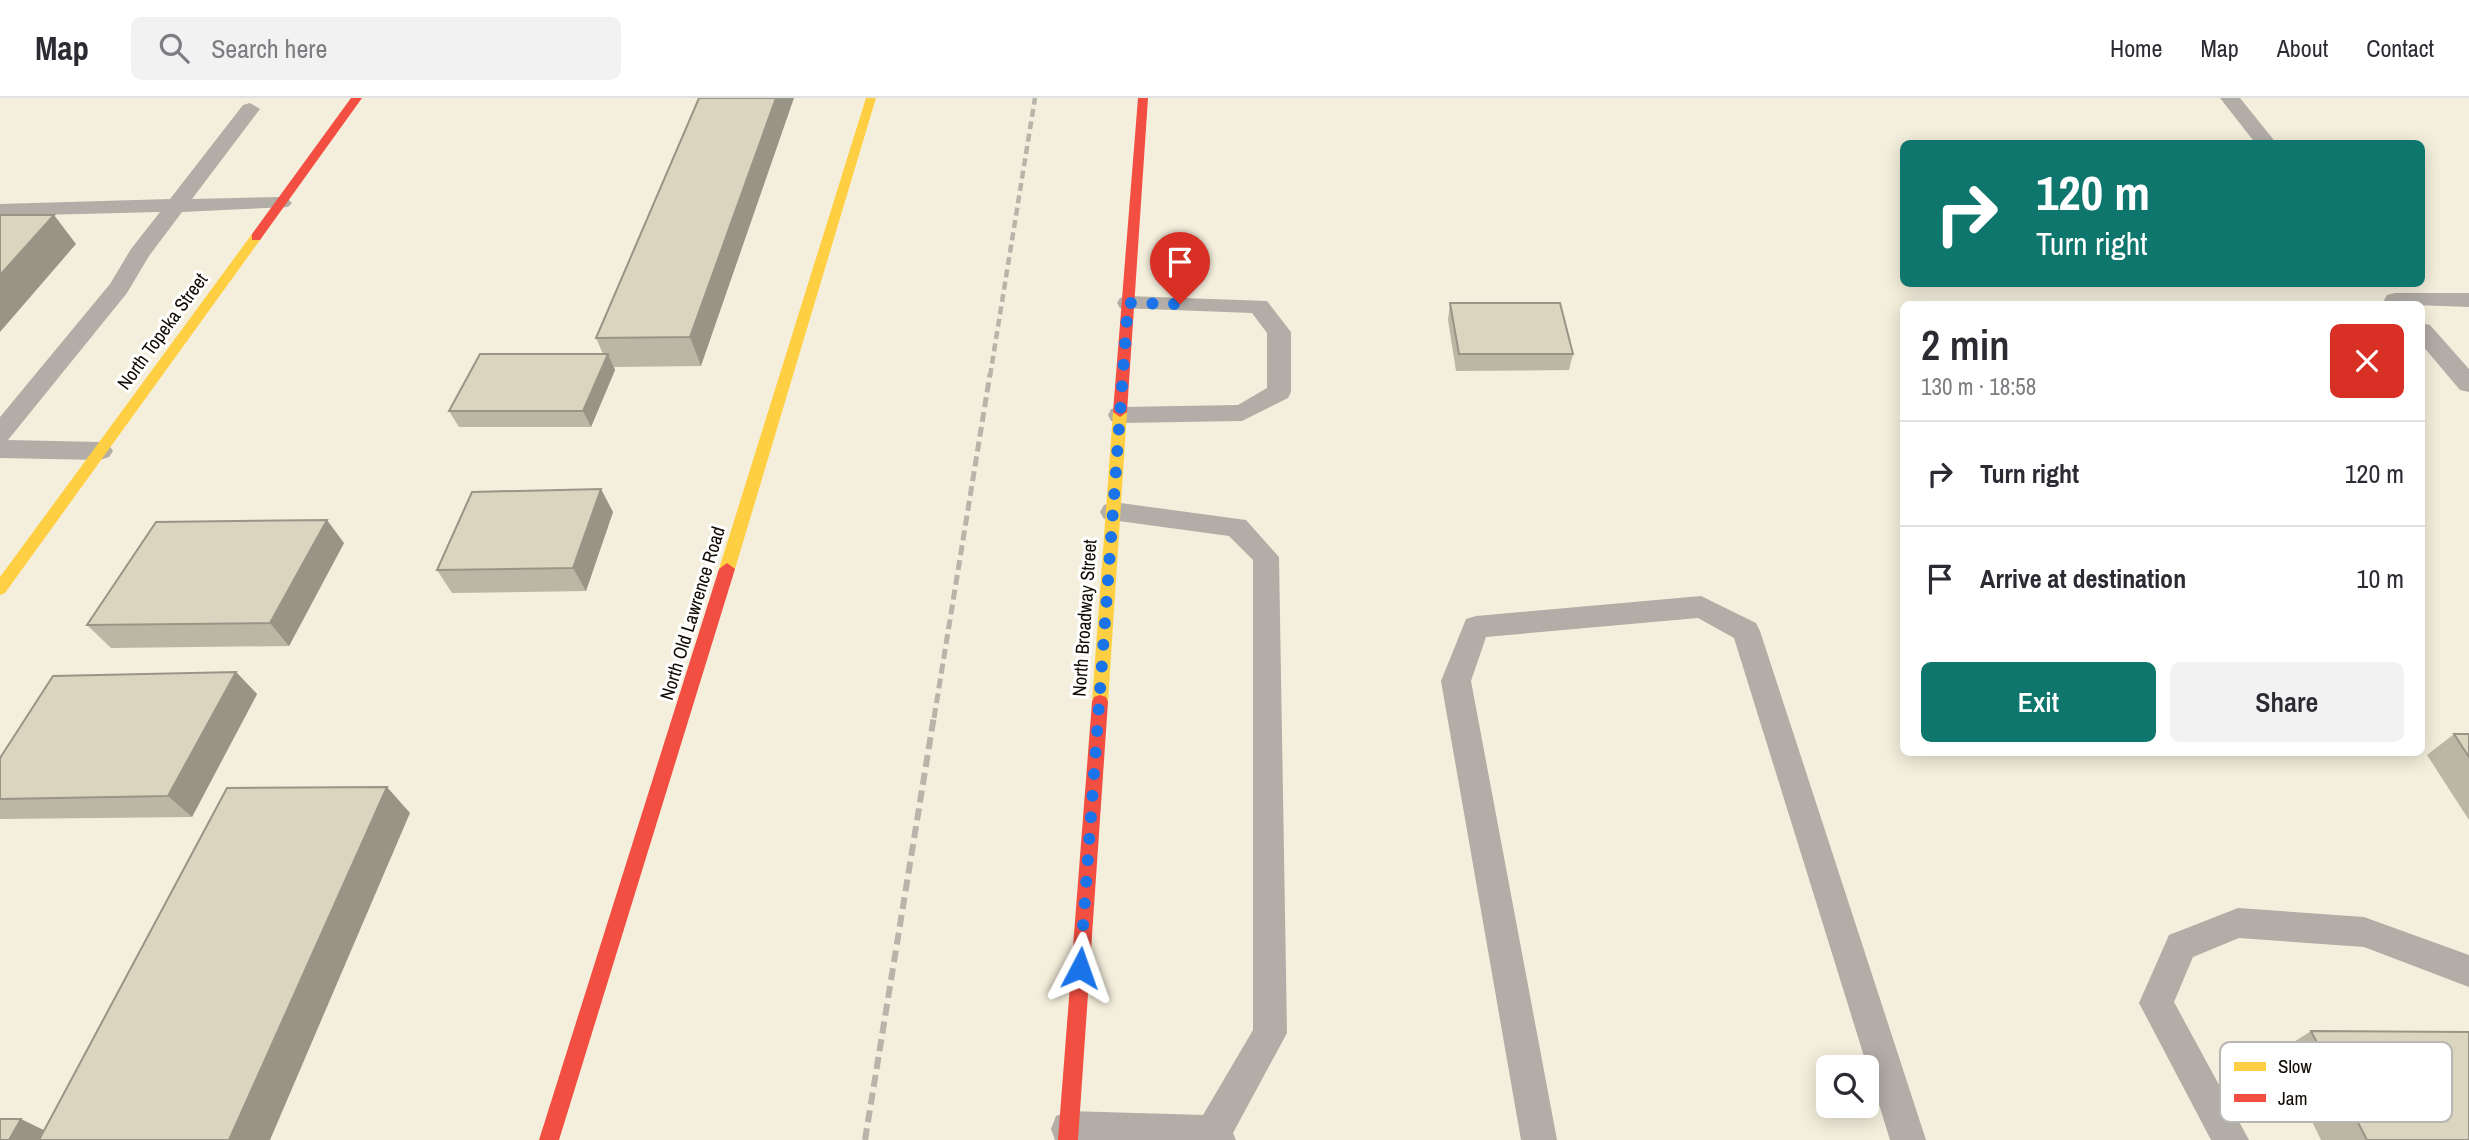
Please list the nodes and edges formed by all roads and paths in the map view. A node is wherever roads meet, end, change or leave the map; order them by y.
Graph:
1 (357, 98) edge
2 (872, 98) edge
3 (1143, 98) edge
4 (2230, 98) edge
5 (250, 108) dead end
6 (2264, 140) edge
7 (281, 203) junction
8 (175, 205) junction
9 (0, 210) edge
10 (2392, 296) edge
11 (2469, 300) edge
12 (1128, 303) junction
13 (2425, 333) edge
14 (2469, 384) edge
15 (1120, 415) junction
16 (0, 434) edge
17 (0, 449) edge
18 (100, 451) junction
19 (1113, 512) junction
20 (0, 589) edge
21 (2469, 971) edge
22 (2220, 1120) edge
23 (2221, 1122) edge
24 (1069, 1135) edge
25 (1215, 1137) edge
26 (549, 1140) edge
27 (1539, 1140) edge
28 (1908, 1140) edge
29 (2231, 1140) edge

1 - 7 street, North Topeka Street
2 - 26 street, North Old Lawrence Road
3 - 12 street, North Broadway Street
4 - 6 lane
5 - 8 lane
7 - 8 lane
7 - 18 street, North Topeka Street
8 - 9 lane
8 - 16 lane
10 - 11 lane
12 - 15 street, North Broadway Street
12 - 15 lane
13 - 14 lane
15 - 19 street, North Broadway Street
17 - 18 lane
18 - 20 street, North Topeka Street
19 - 24 street, North Broadway Street
19 - 25 lane
21 - 22 lane
23 - 29 lane
24 - 25 lane
27 - 28 lane

